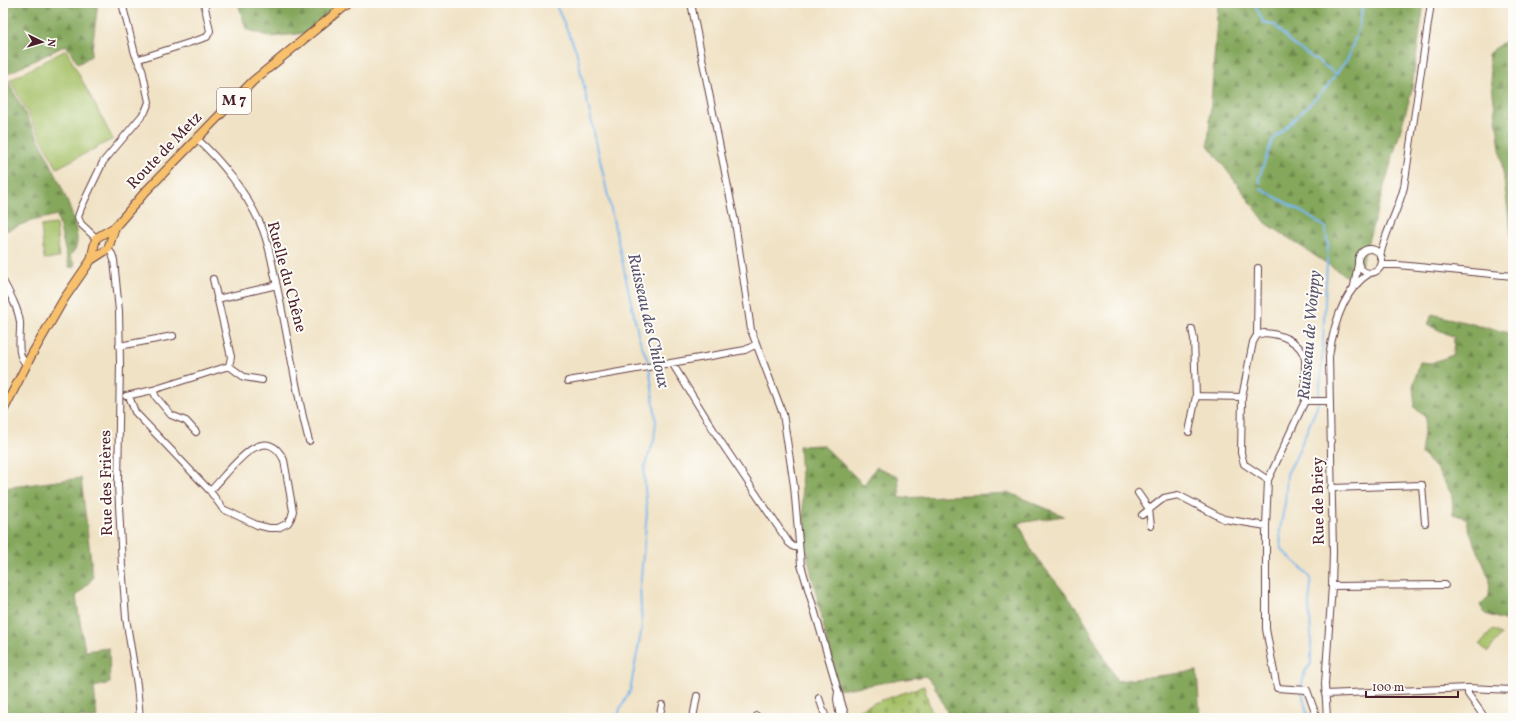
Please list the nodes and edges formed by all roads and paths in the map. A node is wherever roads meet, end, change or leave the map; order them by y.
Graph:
1 (122, 3) edge
2 (204, 3) edge
3 (348, 3) edge
4 (690, 3) edge
5 (1430, 3) edge
6 (139, 59) junction
7 (196, 138) junction
8 (115, 227) junction
9 (1384, 239) junction
10 (98, 240) junction
11 (107, 248) junction
12 (1370, 249) junction
13 (1380, 256) junction
14 (91, 260) junction
15 (1358, 264) junction
16 (1381, 265) junction
17 (1258, 268) dead end
18 (1370, 273) junction
19 (1513, 276) edge
20 (213, 279) dead end
21 (3, 281) edge
22 (273, 286) dead end
23 (1353, 288) junction
24 (217, 299) junction
25 (1192, 329) dead end
26 (1257, 335) junction
27 (173, 336) dead end
28 (755, 345) junction
29 (120, 346) junction
30 (672, 363) junction
31 (27, 364) junction
32 (229, 366) junction
33 (262, 380) dead end
34 (568, 381) dead end
35 (153, 390) junction
36 (129, 396) junction
37 (1196, 396) junction
38 (120, 397) junction
39 (1242, 397) junction
40 (1308, 401) junction
41 (1327, 401) junction
42 (3, 411) edge
43 (196, 432) dead end
44 (1189, 432) dead end
45 (308, 441) dead end
46 (1268, 480) junction
47 (1331, 488) junction
48 (210, 491) junction
49 (1138, 493) dead end
50 (1148, 510) junction
51 (1142, 515) dead end
52 (1425, 523) dead end
53 (1152, 526) dead end
54 (1266, 526) junction
55 (798, 547) junction
56 (1445, 585) dead end
57 (1332, 586) junction
58 (1468, 688) junction
59 (838, 690) junction
60 (1513, 690) edge
61 (1325, 694) junction
62 (697, 696) dead end
63 (819, 698) dead end
64 (662, 705) dead end
65 (140, 718) edge
66 (659, 718) edge
67 (693, 718) edge
68 (826, 718) edge
69 (840, 718) edge
70 (846, 718) edge
71 (1317, 718) edge
72 (1327, 718) edge
73 (1485, 718) edge

1 - 6 street
2 - 6 street
3 - 7 main road, Route de Metz / M 7
4 - 28 street
5 - 9 street
6 - 10 street
7 - 8 main road, Route de Metz / M 7
7 - 45 street, Ruelle du Chêne
8 - 10 main road, Route de Metz / M 7
8 - 11 main road, Route de Metz / M 7
9 - 12 street
9 - 13 street
10 - 11 main road
10 - 11 main road
10 - 14 main road
11 - 14 main road
11 - 29 street, Rue des Frières
12 - 13 street
12 - 15 street
13 - 16 street
14 - 31 main road
15 - 18 street
15 - 23 street, Rue de Briey
16 - 18 street
16 - 19 street
17 - 26 street
18 - 23 street, Rue de Briey
20 - 24 street
21 - 31 street
22 - 24 street
23 - 41 street, Rue de Briey
24 - 32 street
25 - 37 street
26 - 39 street
26 - 40 street
27 - 29 street
28 - 30 street
28 - 55 street
29 - 38 street, Rue des Frières
30 - 34 street
30 - 55 street
31 - 42 main road
32 - 33 street
32 - 35 street
35 - 36 street
35 - 43 street
36 - 38 street
36 - 48 street
37 - 39 street
37 - 44 street
38 - 65 street, Rue des Frières
39 - 46 street
40 - 41 street
40 - 46 street
41 - 47 street, Rue de Briey
46 - 54 street
47 - 52 street
47 - 57 street, Rue de Briey
48 - 48 street
49 - 50 street
50 - 51 street
50 - 53 street
50 - 54 street
54 - 71 street
55 - 59 street
56 - 57 street
57 - 61 street, Rue de Briey
58 - 60 street
58 - 61 street
58 - 73 street
59 - 69 street
59 - 70 street
61 - 72 street, Rue de Briey
62 - 67 street
63 - 68 street
64 - 66 street

